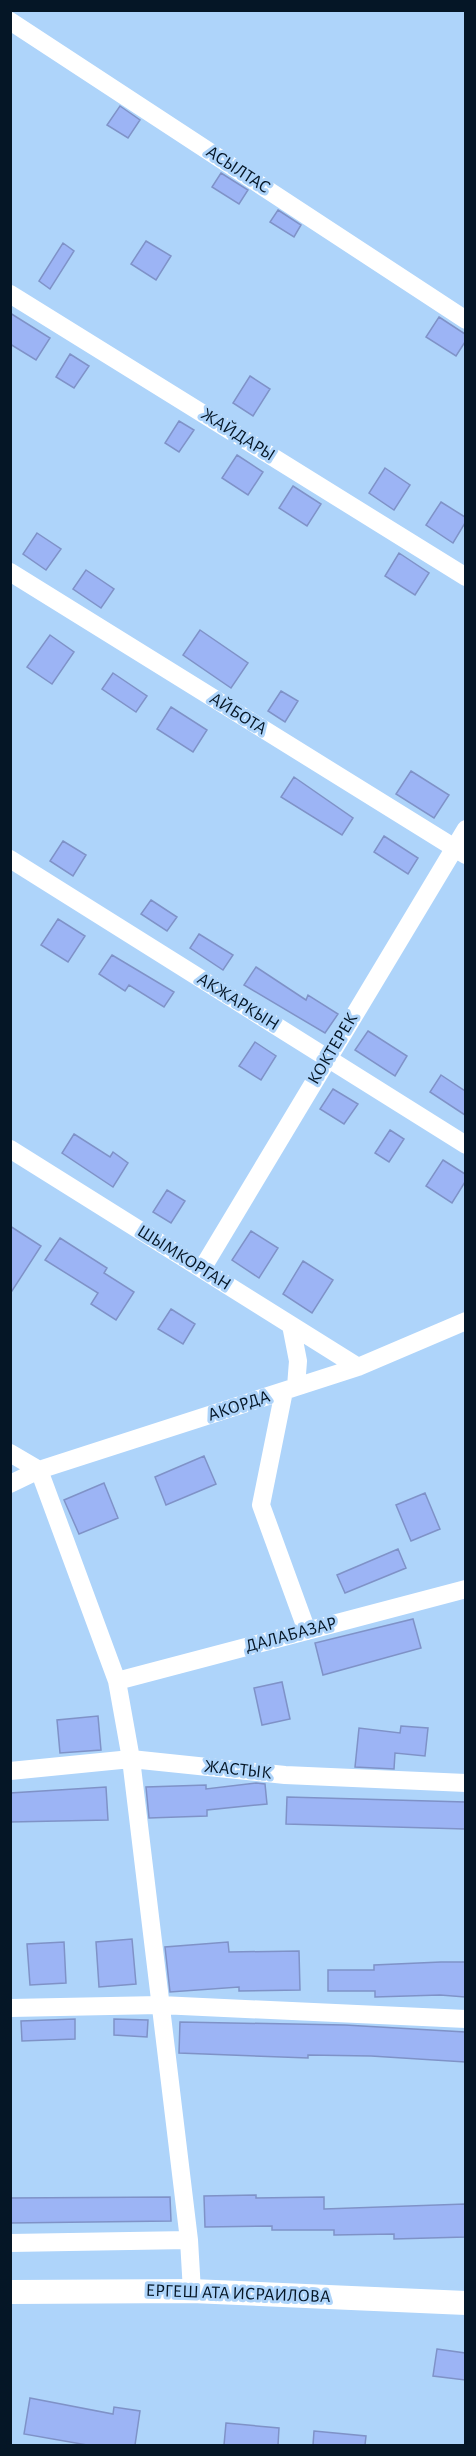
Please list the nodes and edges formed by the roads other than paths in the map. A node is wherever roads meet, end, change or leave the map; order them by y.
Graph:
1 (10, 21) edge
2 (10, 294) edge
3 (465, 320) edge
4 (10, 572) edge
5 (465, 577) edge
6 (465, 829) edge
7 (459, 851) edge
8 (10, 860) edge
9 (327, 1058) junction
10 (465, 1145) edge
11 (10, 1149) edge
12 (202, 1269) junction
13 (465, 1321) edge
14 (291, 1325) junction
15 (358, 1367) junction
16 (290, 1389) junction
17 (10, 1453) edge
18 (39, 1470) junction
19 (10, 1484) edge
20 (465, 1589) edge
21 (307, 1631) junction
22 (117, 1681) junction
23 (130, 1759) junction
24 (10, 1771) edge
25 (465, 1783) edge
26 (160, 2005) junction
27 (10, 2008) edge
28 (465, 2019) edge
29 (189, 2240) junction
30 (10, 2243) edge
31 (192, 2291) junction
32 (10, 2292) edge
33 (465, 2303) edge

1 - 3 street, АСЫЛТАС
2 - 5 street, ЖАЙДАРЫ
4 - 7 street, АЙБОТА
6 - 7 street, КОКТЕРЕК
7 - 9 street, КОКТЕРЕК
8 - 9 street, АКЖАРКЫН
9 - 10 street, АКЖАРКЫН
9 - 12 street, КОКТЕРЕК
11 - 12 street, ШЫМКОРГАН
12 - 14 street, ШЫМКОРГАН
13 - 15 street, АКОРДА
14 - 15 street, ШЫМКОРГАН
14 - 16 street
15 - 16 street, АКОРДА
16 - 18 street, АКОРДА
16 - 21 street
17 - 18 street
18 - 19 street, АКОРДА
18 - 22 street
20 - 21 street, ДАЛАБАЗАР
21 - 22 street, ДАЛАБАЗАР
22 - 23 street
23 - 24 street, ЖАСТЫК
23 - 25 street, ЖАСТЫК
23 - 26 street
26 - 27 street
26 - 28 street
26 - 29 street
29 - 30 street
29 - 31 street
31 - 32 main road, ЕРГЕШ АТА ИСРАИЛОВА
31 - 33 main road, ЕРГЕШ АТА ИСРАИЛОВА

